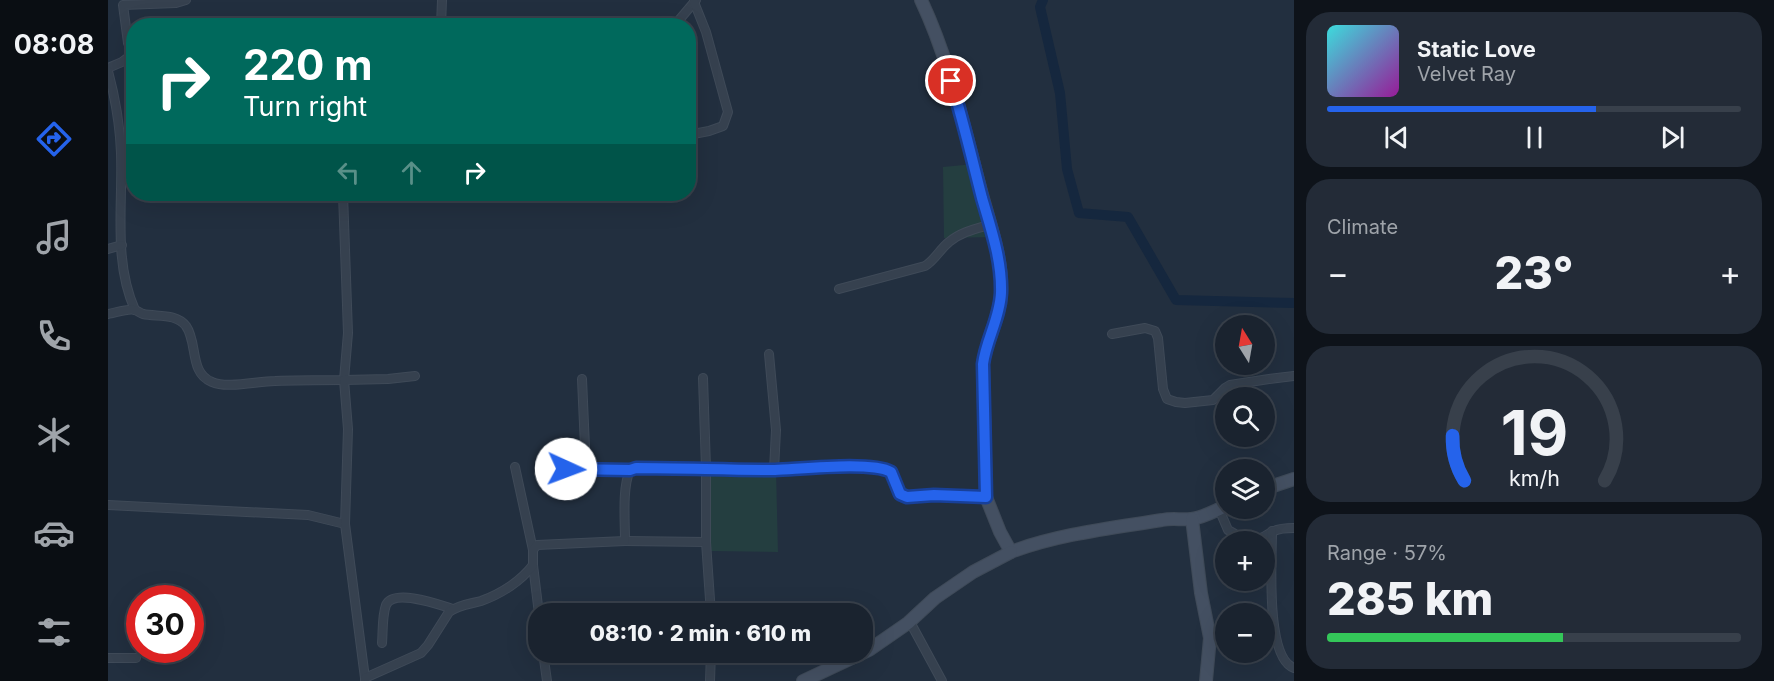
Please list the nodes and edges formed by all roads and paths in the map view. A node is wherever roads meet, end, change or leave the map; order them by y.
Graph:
1 (186, 0) edge
2 (442, 0) edge
3 (921, 0) edge
4 (695, 1) edge
5 (123, 2) edge
6 (441, 18) edge
7 (681, 18) edge
8 (126, 27) edge
9 (126, 59) edge
10 (108, 69) edge
11 (696, 133) edge
12 (343, 201) edge
13 (990, 225) junction
14 (122, 245) junction
15 (108, 249) edge
16 (839, 289) dead end
17 (135, 310) junction
18 (108, 314) edge
19 (1112, 334) dead end
20 (769, 354) dead end
21 (415, 376) dead end
22 (1294, 376) edge
23 (703, 378) dead end
24 (582, 379) dead end
25 (349, 380) junction
26 (515, 467) dead end
27 (706, 468) junction
28 (566, 469) dead end
29 (586, 470) junction
30 (630, 470) junction
31 (774, 470) junction
32 (1294, 479) edge
33 (1275, 485) edge
34 (986, 497) junction
35 (108, 505) edge
36 (1215, 510) edge
37 (1192, 519) junction
38 (345, 524) junction
39 (1294, 528) edge
40 (1272, 531) edge
41 (625, 541) junction
42 (706, 542) junction
43 (533, 550) junction
44 (1011, 552) junction
45 (533, 564) junction
46 (1273, 591) edge
47 (538, 603) edge
48 (710, 603) edge
49 (453, 609) junction
50 (910, 622) junction
51 (382, 643) dead end
52 (108, 658) edge
53 (126, 658) edge
54 (545, 663) edge
55 (711, 663) edge
56 (1294, 668) edge
57 (365, 679) edge
58 (547, 681) edge
59 (710, 681) edge
60 (803, 681) edge
61 (942, 681) edge
62 (1206, 681) edge

1 - 5 street
2 - 6 street
3 - 13 street
4 - 7 street
4 - 11 street
5 - 8 street
9 - 10 street
10 - 14 street
12 - 25 street
13 - 16 street
13 - 34 street
14 - 15 street
14 - 17 street
17 - 18 street
17 - 25 street
19 - 22 street
20 - 31 street
21 - 25 street
23 - 27 street
24 - 29 street
25 - 38 street
26 - 43 street
27 - 30 street
27 - 31 street
27 - 42 street
28 - 29 street
29 - 30 street
30 - 41 street
31 - 34 street
32 - 33 street
34 - 44 street
35 - 38 street
36 - 37 street
37 - 44 street
37 - 62 street
38 - 57 street
39 - 40 street
41 - 42 street
41 - 43 street
42 - 48 street
43 - 45 street
44 - 50 street
45 - 47 street
45 - 49 street
46 - 56 street
49 - 51 street
49 - 57 street
50 - 60 street
50 - 61 street
52 - 53 street
54 - 58 street
55 - 59 street

